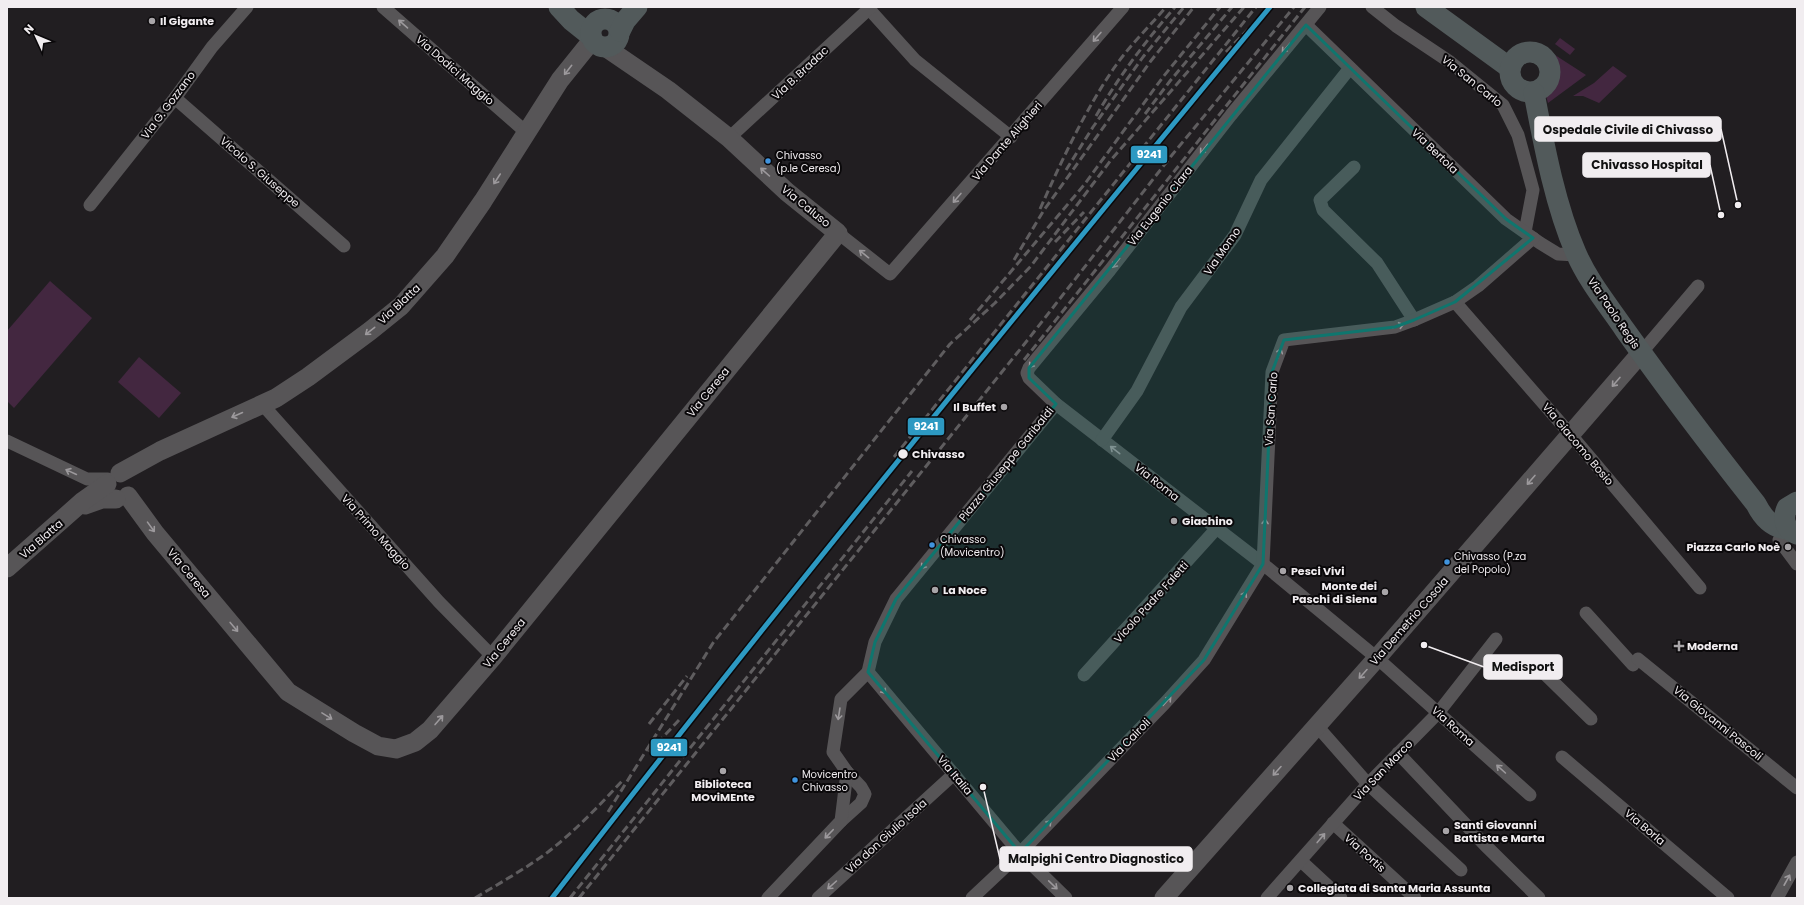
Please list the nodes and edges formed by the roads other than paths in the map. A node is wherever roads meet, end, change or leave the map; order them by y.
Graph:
1 (247, 7) edge
2 (383, 7) edge
3 (637, 7) edge
4 (1123, 7) edge
5 (1320, 7) edge
6 (1372, 7) edge
7 (1426, 7) edge
8 (561, 8) edge
9 (870, 8) edge
10 (1306, 25) junction
11 (607, 29) edge
12 (1350, 68) junction
13 (1510, 68) junction
14 (1534, 93) junction
15 (175, 98) junction
16 (527, 133) junction
17 (1010, 137) junction
18 (729, 138) junction
19 (1354, 167) dead end
20 (90, 205) dead end
21 (838, 233) junction
22 (1529, 235) junction
23 (344, 246) dead end
24 (1576, 255) junction
25 (890, 274) joint
26 (1698, 286) dead end
27 (1455, 302) junction
28 (1414, 320) junction
29 (1642, 353) junction
30 (262, 404) junction
31 (1056, 404) junction
32 (1571, 434) junction
33 (1102, 440) junction
34 (7, 441) edge
35 (116, 486) junction
36 (1794, 503) edge
37 (1756, 504) junction
38 (1217, 528) junction
39 (1788, 534) edge
40 (1263, 564) junction
41 (1797, 564) edge
42 (7, 568) edge
43 (1700, 588) dead end
44 (1586, 613) dead end
45 (1496, 639) dead end
46 (493, 657) junction
47 (1377, 658) junction
48 (868, 672) junction
49 (1545, 674) dead end
50 (1084, 675) dead end
51 (1438, 713) junction
52 (1591, 719) dead end
53 (1316, 726) junction
54 (1398, 753) junction
55 (1562, 757) dead end
56 (847, 772) junction
57 (954, 774) junction
58 (1368, 784) junction
59 (1797, 788) edge
60 (1530, 794) dead end
61 (842, 821) junction
62 (1333, 823) junction
63 (1020, 853) junction
64 (1301, 861) junction
65 (1797, 862) edge
66 (1461, 870) dead end
67 (768, 898) edge
68 (818, 898) edge
69 (972, 898) edge
70 (1066, 898) edge
71 (1164, 898) edge
72 (1266, 898) edge
73 (1341, 898) edge
74 (1415, 898) edge
75 (1539, 898) edge
76 (1728, 898) edge
77 (1777, 898) edge

1 - 15 street, Via G. Gozzano
16 -> 2 street, Via Dodici Maggio
3 - 11 main road
4 -> 17 street, Via Dante Alighieri
5 - 10 street, Via Eugenio Clara
6 - 22 street, Via San Carlo
7 - 13 main road
8 - 11 main road, Via Caluso
9 - 17 street
9 - 18 street, Via B. Bradac
10 - 12 street, Via Bertola
10 -> 31 street, Via Eugenio Clara
11 -> 16 street, Via Blatta
11 - 18 street, Via Caluso
12 - 22 street, Via Bertola
12 - 33 street, Via Momo
13 - 14 main road
13 - 14 main road
14 - 24 main road, Via Paolo Regis
15 - 20 street, Via G. Gozzano
15 - 23 street, Vicolo S. Giuseppe
16 -> 30 street, Via Blatta
17 -> 25 street, Via Dante Alighieri
21 -> 18 street, Via Caluso
19 - 28 street
25 -> 21 street, Via Caluso
21 - 46 street, Via Ceresa
22 - 24 street, Via Bertola
22 - 27 street, Via San Carlo
24 - 29 main road, Via Paolo Regis
26 - 29 street, Via Demetrio Cosola
27 - 28 street, Via San Carlo
27 - 32 street, Via Giacomo Bosio
40 -> 28 street, Via San Carlo
29 -> 32 street, Via Demetrio Cosola
29 - 37 main road, Via Paolo Regis
30 -> 35 street, Via Blatta
30 - 46 street, Via Primo Maggio
31 - 33 street, Via Roma
31 -> 48 street, Piazza Giuseppe Garibaldi
32 - 43 street, Via Giacomo Bosio
32 -> 47 street, Via Demetrio Cosola
38 -> 33 street, Via Roma
35 -> 34 street
35 - 42 street, Via Blatta
35 -> 46 street, Via Ceresa
36 - 37 main road
36 - 39 main road
37 - 39 main road, Via Paolo Regis
38 - 40 street, Via Roma
38 - 50 street, Vicolo Padre Faletti
39 - 41 street
40 - 47 street, Via Roma
63 -> 40 street, Via Cairoli
44 - 59 street, Via Giovanni Pascoli
45 - 51 street, Via San Marco
47 - 51 street, Via Roma
47 -> 53 street, Via Demetrio Cosola
48 -> 56 street
48 -> 57 street, Via Italia
49 - 52 street
51 - 54 street, Via San Marco
60 -> 51 street, Via Roma
53 - 58 street
53 -> 71 street, Via Demetrio Cosola
54 - 58 street, Via San Marco
54 - 75 street
55 - 76 street, Via Borla
56 - 61 street
56 - 61 street
57 - 63 street, Via Italia
57 -> 68 street, Via don Giulio Isola
58 - 62 street, Via San Marco
58 - 66 street
61 -> 67 street
64 -> 62 street, Via San Marco
62 - 74 street, Via Portis
63 - 69 street, Via Cairoli
63 -> 70 street, Via Italia
64 - 72 street, Via San Marco
64 - 73 street
77 -> 65 street

